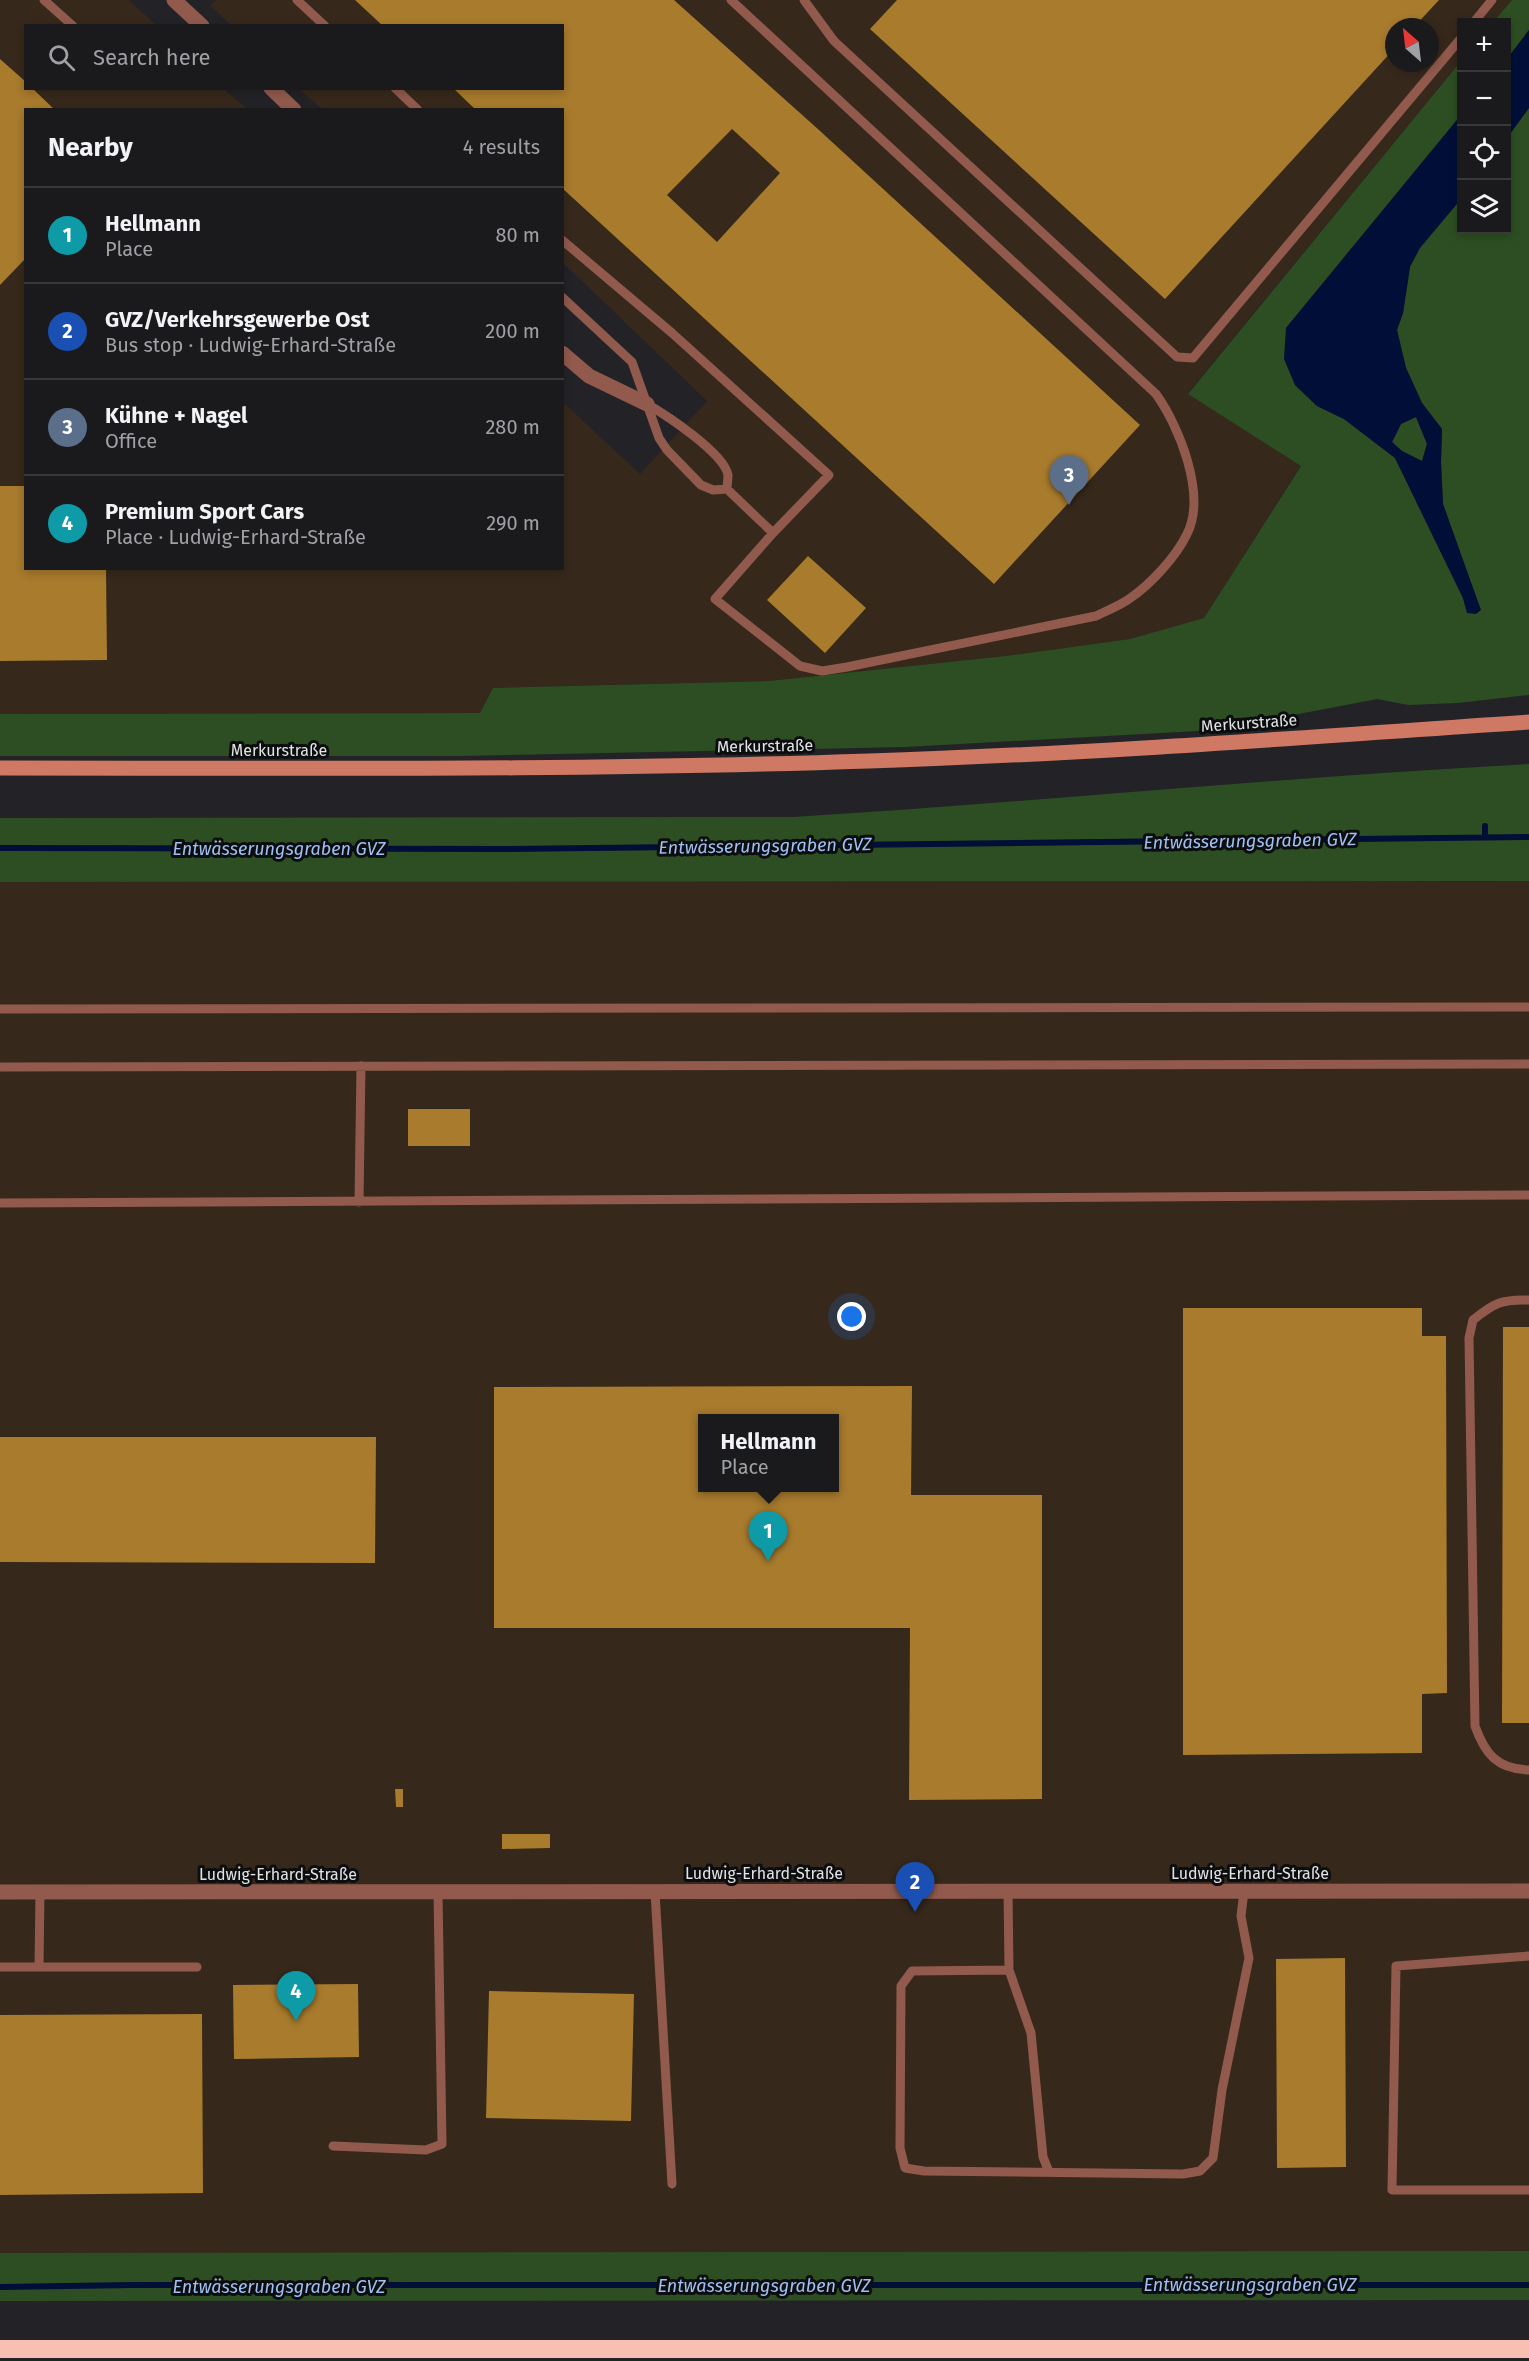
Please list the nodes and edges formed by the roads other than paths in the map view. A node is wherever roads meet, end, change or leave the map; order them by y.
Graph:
1 (44, 0) edge
2 (297, 0) edge
3 (731, 0) edge
4 (804, 0) edge
5 (1492, 0) edge
6 (178, 1) edge
7 (1477, 18) edge
8 (70, 24) edge
9 (200, 24) edge
10 (323, 24) edge
11 (1457, 42) edge
12 (273, 90) edge
13 (397, 90) edge
14 (292, 108) edge
15 (416, 108) edge
16 (564, 242) edge
17 (564, 299) edge
18 (564, 355) edge
19 (647, 404) junction
20 (727, 489) junction
21 (773, 533) junction
22 (1529, 722) edge
23 (0, 768) edge
24 (1529, 1007) edge
25 (0, 1009) edge
26 (1529, 1064) edge
27 (361, 1066) junction
28 (0, 1067) edge
29 (1529, 1195) edge
30 (359, 1202) junction
31 (0, 1203) edge
32 (1529, 1300) edge
33 (1529, 1770) edge
34 (1008, 1891) junction
35 (1244, 1891) junction
36 (1529, 1891) edge
37 (39, 1892) junction
38 (438, 1892) junction
39 (655, 1892) junction
40 (0, 1893) edge
41 (1529, 1956) edge
42 (197, 1966) dead end
43 (0, 1967) edge
44 (39, 1967) junction
45 (1010, 1970) junction
46 (333, 2146) dead end
47 (1049, 2172) junction
48 (672, 2184) dead end
49 (1529, 2190) edge
50 (0, 2349) edge
51 (1529, 2349) edge

1 - 8 lane
2 - 10 lane
3 - 21 lane
4 - 11 lane
5 - 7 lane
6 - 9 street
12 - 14 street
13 - 15 lane
16 - 21 lane
17 - 19 lane
18 - 19 street
19 - 20 lane
19 - 20 lane
20 - 21 lane
22 - 23 street, Merkurstraße
24 - 25 lane
26 - 27 lane
27 - 28 lane
27 - 30 lane
29 - 30 lane
30 - 31 lane
32 - 33 lane
34 - 35 street, Ludwig-Erhard-Straße
34 - 39 street, Ludwig-Erhard-Straße
34 - 45 lane
35 - 36 street, Ludwig-Erhard-Straße
35 - 47 lane
37 - 38 street, Ludwig-Erhard-Straße
37 - 40 street, Ludwig-Erhard-Straße
37 - 44 lane
38 - 39 street, Ludwig-Erhard-Straße
38 - 46 lane
39 - 48 lane
41 - 49 lane
42 - 44 lane
43 - 44 lane
45 - 47 lane
45 - 47 lane
50 - 51 highway

